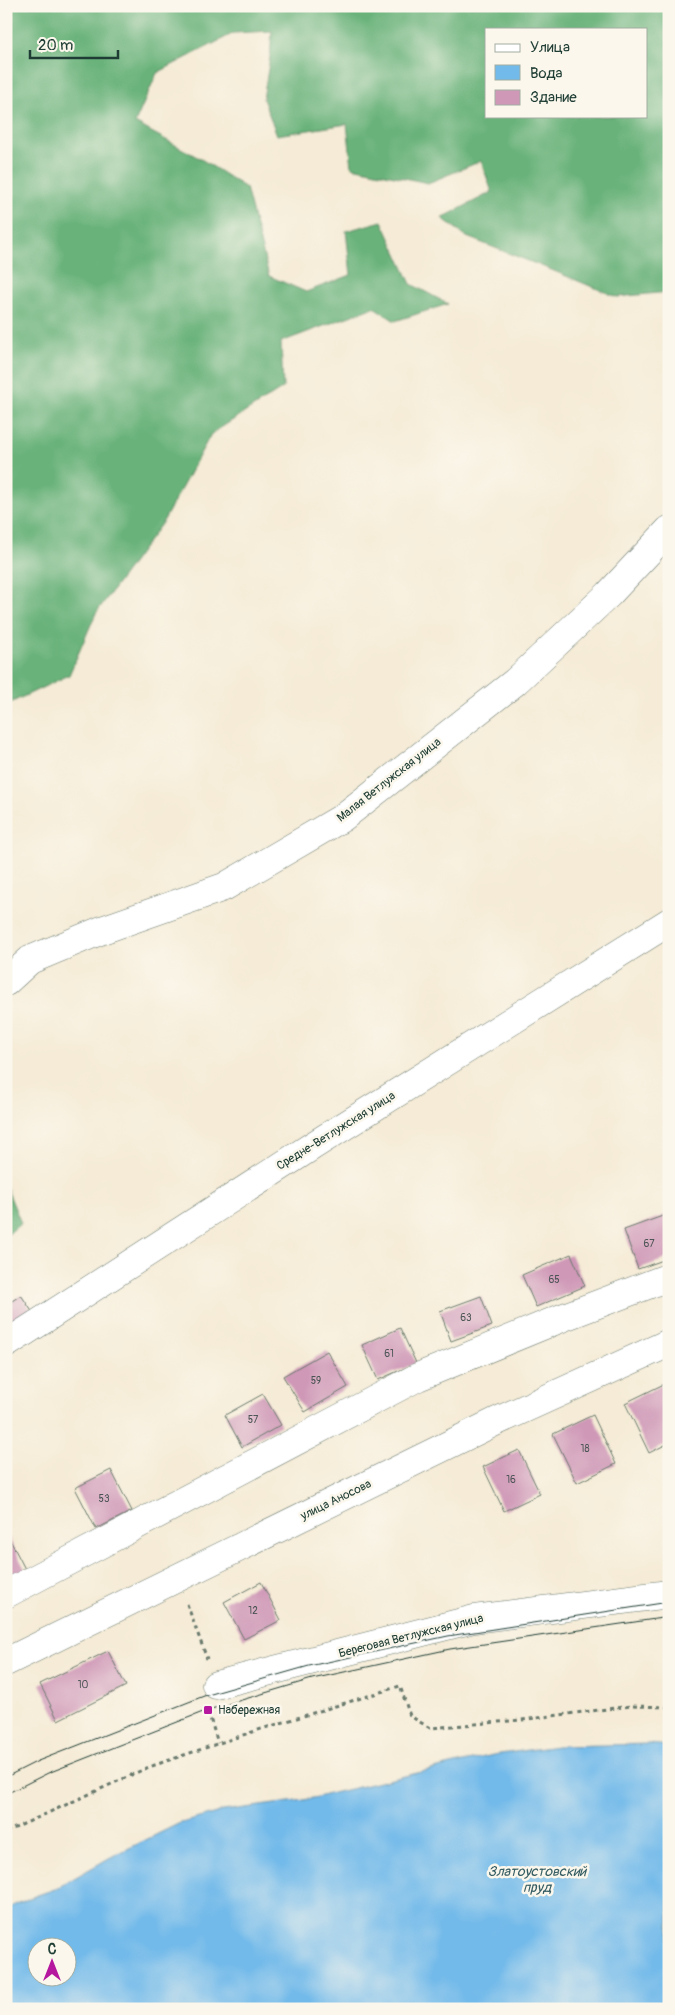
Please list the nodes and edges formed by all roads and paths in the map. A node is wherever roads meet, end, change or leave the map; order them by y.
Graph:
1 (669, 530) edge
2 (669, 922) edge
3 (6, 982) edge
4 (669, 1277) edge
5 (669, 1343) edge
6 (6, 1344) edge
7 (6, 1594) edge
8 (669, 1594) edge
9 (6, 1662) edge
10 (216, 1685) dead end
11 (669, 1707) edge
12 (6, 1832) edge

1 - 3 street, Малая Ветлужская улица
2 - 6 street, Средне-Ветлужская улица
4 - 7 street
5 - 9 street, улица Аносова
8 - 10 street, Береговая Ветлужская улица
11 - 12 path

